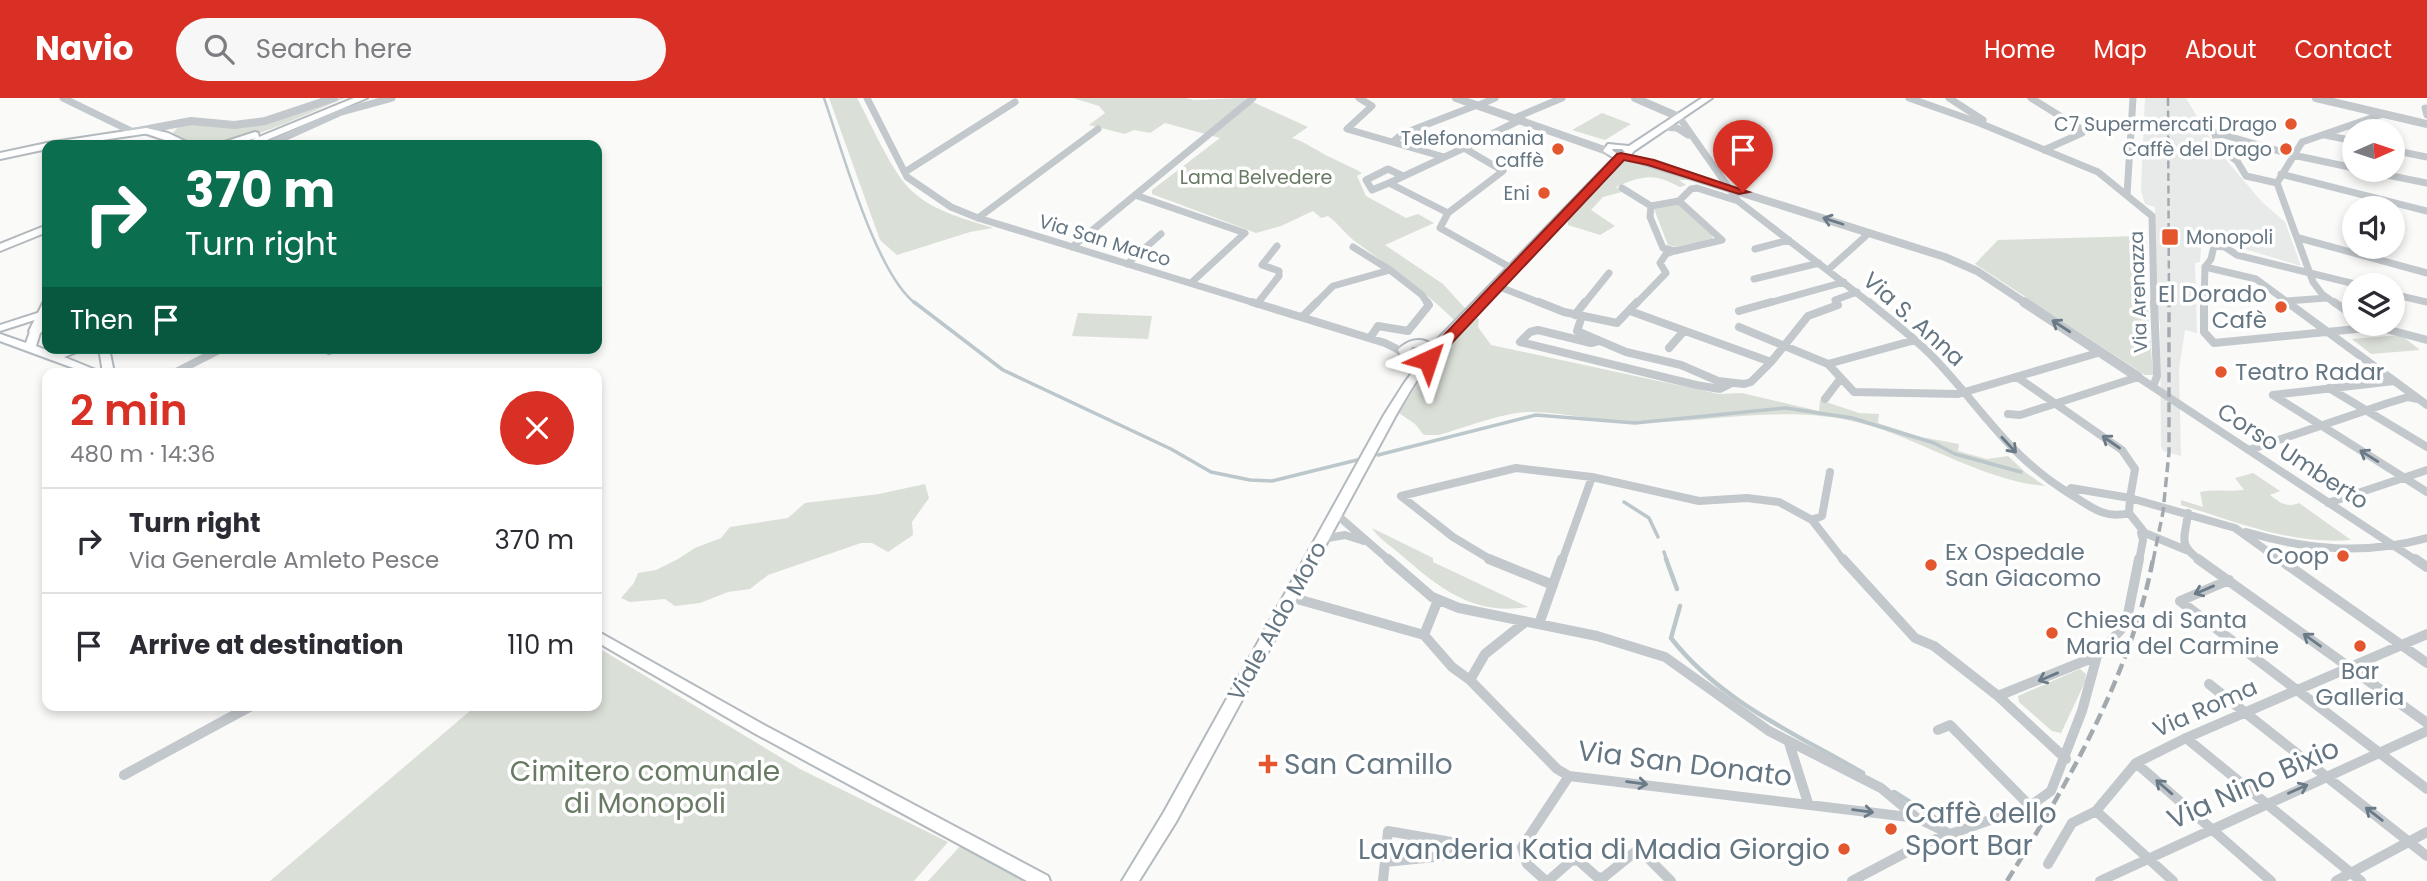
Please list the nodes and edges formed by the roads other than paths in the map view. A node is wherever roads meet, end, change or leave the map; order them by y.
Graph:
1 (63, 98) edge
2 (334, 98) edge
3 (349, 98) edge
4 (362, 98) edge
5 (392, 98) edge
6 (867, 98) edge
7 (1253, 98) edge
8 (1359, 98) edge
9 (1456, 98) edge
10 (1495, 98) edge
11 (1560, 98) edge
12 (1635, 98) edge
13 (1909, 98) edge
14 (1949, 98) edge
15 (2031, 98) edge
16 (2133, 98) edge
17 (2316, 98) edge
18 (1704, 99) edge
19 (1015, 102) dead end
20 (1478, 105) junction
21 (2381, 115) junction
22 (1679, 117) junction
23 (1519, 118) junction
24 (2371, 119) edge
25 (191, 121) junction
26 (118, 123) junction
27 (2427, 124) edge
28 (178, 125) junction
29 (1663, 127) junction
30 (276, 128) junction
31 (1098, 129) dead end
32 (2342, 129) edge
33 (146, 131) junction
34 (133, 132) junction
35 (111, 135) junction
36 (164, 135) junction
37 (2008, 135) junction
38 (2325, 135) junction
39 (2342, 139) edge
40 (82, 140) edge
41 (174, 140) edge
42 (236, 140) edge
43 (247, 140) edge
44 (259, 140) edge
45 (279, 140) edge
46 (1394, 141) junction
47 (1694, 141) junction
48 (1639, 142) junction
49 (42, 147) edge
50 (1464, 148) junction
51 (1612, 149) junction
52 (2044, 150) junction
53 (2405, 153) edge
54 (1626, 154) junction
55 (2293, 155) junction
56 (0, 156) edge
57 (1444, 157) junction
58 (2427, 157) edge
59 (1610, 165) junction
60 (2342, 165) edge
61 (905, 172) junction
62 (2281, 174) junction
63 (1403, 176) junction
64 (1701, 178) junction
65 (2405, 178) edge
66 (1389, 183) junction
67 (2277, 183) junction
68 (2427, 183) edge
69 (1726, 186) junction
70 (1622, 188) dead end
71 (1697, 188) junction
72 (1135, 195) junction
73 (2127, 195) junction
74 (1761, 197) junction
75 (1679, 201) junction
76 (1741, 203) junction
77 (1651, 206) junction
78 (2427, 211) edge
79 (1448, 213) junction
80 (978, 218) junction
81 (42, 228) edge
82 (1869, 233) junction
83 (1161, 234) dead end
84 (42, 235) edge
85 (2299, 238) junction
86 (1789, 240) junction
87 (1, 246) edge
88 (1277, 246) dead end
89 (1072, 247) junction
90 (1353, 247) dead end
91 (1755, 250) dead end
92 (1675, 251) junction
93 (1819, 263) junction
94 (1127, 264) junction
95 (2205, 267) junction
96 (1513, 269) junction
97 (1390, 270) junction
98 (1828, 270) junction
99 (1608, 273) dead end
100 (2311, 273) junction
101 (2427, 273) edge
102 (1754, 279) dead end
103 (2342, 281) edge
104 (1844, 282) junction
105 (1191, 283) junction
106 (1497, 286) junction
107 (1857, 292) junction
108 (2405, 297) edge
109 (2327, 298) junction
110 (2286, 302) junction
111 (2427, 302) edge
112 (1257, 304) junction
113 (2342, 308) edge
114 (1630, 311) junction
115 (1740, 311) dead end
116 (42, 315) edge
117 (1578, 315) junction
118 (1302, 317) junction
119 (42, 320) edge
120 (1739, 327) dead end
121 (0, 328) edge
122 (1455, 330) junction
123 (35, 331) joint
124 (1685, 331) junction
125 (2342, 331) edge
126 (2328, 333) junction
127 (2405, 334) edge
128 (0, 337) edge
129 (1370, 338) junction
130 (1915, 340) junction
131 (2427, 340) edge
132 (1599, 341) junction
133 (1385, 343) junction
134 (1417, 343) junction
135 (1784, 346) junction
136 (30, 348) junction
137 (1669, 348) dead end
138 (42, 352) edge
139 (2101, 352) junction
140 (46, 354) edge
141 (60, 354) edge
142 (211, 354) edge
143 (1405, 355) junction
144 (1431, 355) junction
145 (52, 356) junction
146 (1771, 362) junction
147 (1828, 364) junction
148 (84, 368) edge
149 (184, 368) edge
150 (2017, 377) junction
151 (2138, 377) junction
152 (1841, 378) junction
153 (2394, 381) junction
154 (1409, 384) junction
155 (1730, 384) junction
156 (2153, 387) junction
157 (2329, 388) junction
158 (1965, 393) junction
159 (1825, 399) dead end
160 (2424, 401) edge
161 (2055, 404) junction
162 (2365, 411) junction
163 (2008, 414) dead end
164 (2320, 426) junction
165 (2427, 447) edge
166 (2249, 450) junction
167 (2427, 470) edge
168 (1830, 472) dead end
169 (1591, 477) junction
170 (2404, 478) junction
171 (2067, 492) junction
172 (2427, 492) edge
173 (2130, 498) junction
174 (2328, 502) junction
175 (2098, 511) junction
176 (2129, 513) junction
177 (2188, 513) junction
178 (1336, 514) junction
179 (1812, 520) junction
180 (2235, 528) junction
181 (2142, 536) junction
182 (2427, 538) edge
183 (1322, 539) junction
184 (1369, 543) junction
185 (2397, 548) junction
186 (2186, 550) junction
187 (2427, 568) edge
188 (2229, 580) junction
189 (1553, 584) junction
190 (1290, 597) junction
191 (1438, 600) junction
192 (1500, 620) junction
193 (1524, 623) junction
194 (1539, 624) junction
195 (2427, 634) edge
196 (1424, 635) junction
197 (602, 639) edge
198 (1496, 642) junction
199 (2401, 645) junction
200 (2097, 656) junction
201 (2427, 663) edge
202 (2350, 667) junction
203 (1470, 680) junction
204 (2209, 684) dead end
205 (2297, 690) junction
206 (1998, 696) junction
207 (242, 711) edge
208 (2246, 712) junction
209 (2427, 723) edge
210 (1938, 730) dead end
211 (2427, 731) edge
212 (2186, 738) junction
213 (1789, 743) junction
214 (2379, 753) junction
215 (2066, 759) junction
216 (2136, 763) junction
217 (124, 775) dead end
218 (1569, 776) junction
219 (2327, 776) junction
220 (2427, 789) edge
221 (1808, 803) junction
222 (2267, 803) junction
223 (2030, 806) junction
224 (2096, 811) junction
225 (1917, 818) junction
226 (2211, 829) junction
227 (2427, 832) edge
228 (1948, 833) junction
229 (2410, 842) junction
230 (2427, 856) edge
231 (1144, 857) junction
232 (2147, 858) junction
233 (1385, 862) junction
234 (2049, 864) dead end
235 (2357, 877) edge
236 (1667, 880) edge
237 (1042, 881) edge
238 (1129, 881) edge
239 (1138, 881) edge
240 (1382, 881) edge
241 (1547, 881) edge
242 (1853, 881) edge
243 (2100, 881) edge
244 (2173, 881) edge
245 (2271, 881) edge
246 (2336, 881) edge

1 - 26 street
2 - 25 street
3 - 30 highway
4 - 44 highway
5 - 45 street
6 - 61 street, Via San Marco
7 - 72 street
8 - 46 street
9 - 20 street
10 - 20 street
11 - 23 street
12 - 22 street
13 - 37 street, Via Arenazza
14 - 37 street
15 - 52 street
16 - 73 street
17 - 21 street
18 - 22 main road, Viale Aldo Moro
19 - 61 street
20 - 23 street
20 - 46 street
21 - 24 street
21 - 27 street
22 - 29 main road, Viale Aldo Moro
22 - 47 street, Via S. Anna
23 - 50 street
23 - 51 street
25 - 28 street
25 - 34 street
26 - 34 street
26 - 35 street
28 - 33 street
28 - 36 highway
29 - 47 street
29 - 48 main road, Viale Aldo Moro
30 - 42 highway
30 - 43 highway
31 - 80 street
32 - 38 street
33 - 34 main road
33 - 36 highway
34 - 35 main road
35 - 40 main road
36 - 41 highway
37 - 52 street, Via Arenazza
38 - 39 street
38 - 55 street
46 - 57 street
47 - 69 street, Via S. Anna
48 - 51 main road, Viale Aldo Moro
48 - 54 main road, Viale Aldo Moro
49 - 56 main road
50 - 57 street
50 - 79 street
51 - 54 main road
51 - 59 main road
52 - 73 street, Via Arenazza
53 - 58 street
54 - 59 main road, Viale Aldo Moro
54 - 64 street
55 - 60 street
55 - 62 street
55 - 67 street
57 - 63 street
59 - 96 main road, Viale Aldo Moro
61 - 80 street, Via San Marco
62 - 67 street
62 - 78 street
63 - 66 street
63 - 66 street
64 - 69 street
64 - 71 street
65 - 68 street
66 - 79 street
67 - 85 street
69 - 74 street
69 - 76 street, Via S. Anna
70 - 77 street
71 - 75 street
71 - 76 street
72 - 89 street
72 - 105 street
73 - 156 street, Via Arenazza
74 - 76 street
82 -> 74 street
75 - 77 street
75 - 92 street
76 - 86 street, Via S. Anna
77 - 92 street
79 - 96 street
80 - 89 street, Via San Marco
81 - 87 highway
82 - 98 street
139 -> 82 street
83 - 94 street
84 - 87 highway
85 - 100 street
85 - 101 street
86 - 91 street
86 - 93 street, Via S. Anna
88 - 112 street
89 - 94 street, Via San Marco
90 - 97 street
92 - 114 street
93 - 98 street, Via S. Anna
93 - 102 street
94 - 105 street, Via San Marco
95 - 100 street
95 - 110 street
95 - 126 street
96 - 106 main road, Viale Aldo Moro
97 - 118 street
97 - 129 street
98 - 104 street, Via S. Anna
99 - 117 street
100 - 103 street
100 - 109 street
104 - 107 street, Via S. Anna
104 - 115 street
105 - 112 street, Via San Marco
106 - 117 street
106 - 122 main road, Viale Aldo Moro
107 - 130 street, Via S. Anna
107 - 135 street
108 - 111 street
109 - 110 street
109 - 113 street
110 - 126 street
112 - 118 street, Via San Marco
114 - 117 street
114 - 124 street
116 - 121 main road
117 - 132 street
118 - 129 street, Via San Marco
119 - 123 highway
120 - 135 street
122 - 134 main road, Viale Aldo Moro
122 - 144 main road, Viale Aldo Moro
123 - 136 main road
124 - 137 street
124 - 146 street
125 - 126 street
126 - 153 street
127 - 131 street
128 - 136 main road
129 - 133 street, Via San Marco
130 - 147 street
130 - 158 street, Via S. Anna
132 - 155 street
132 - 155 street
133 - 134 street, Via San Marco
133 - 143 street, Via San Marco
134 - 143 main road
134 - 144 main road
135 - 146 street
135 - 147 street
136 - 138 main road
139 - 150 street
139 - 151 street
140 - 145 main road
141 - 145 main road
142 - 149 street
143 - 144 main road
143 - 154 main road
144 - 154 main road, Viale Aldo Moro
145 - 148 main road
146 - 155 street
147 - 152 street
150 - 158 street
150 - 161 street
151 - 156 street, Corso Umberto
151 - 161 street
152 - 158 street
152 - 159 street
153 - 157 street
153 - 160 street
154 - 178 main road, Viale Aldo Moro
156 - 166 street, Corso Umberto
157 - 162 street
157 - 164 street
158 -> 171 street, Via S. Anna
160 - 162 street
161 - 163 street
173 -> 161 street
162 - 164 street
162 - 165 street
164 - 166 street
170 -> 164 street
166 - 174 street, Corso Umberto
167 - 170 street
168 - 179 street
169 - 179 street
169 - 189 street
169 - 189 street
170 - 172 street
170 - 174 street
171 - 173 street
171 - 175 street, Via S. Anna
173 - 176 street
173 - 177 street
174 - 185 street, Corso Umberto
175 - 176 street
175 - 181 street, Via S. Anna
176 - 181 street
177 - 180 street
177 - 186 street
178 - 183 main road, Viale Aldo Moro
178 - 184 street, Via San Donato
179 - 206 street
180 - 185 street
180 - 199 street
181 - 186 street, Via S. Anna
181 - 200 street
182 - 185 street
183 - 184 street, Via San Donato
183 - 190 main road, Viale Aldo Moro
184 - 191 street, Via San Donato
185 - 187 street, Corso Umberto
186 - 188 street, Via S. Anna
202 -> 188 street, Via S. Anna
188 -> 205 street
189 - 194 street
190 - 196 street
190 - 231 main road, Viale Aldo Moro
191 - 192 street, Via San Donato
191 - 196 street
192 - 193 street, Via San Donato
192 - 198 street
193 - 194 street, Via San Donato
193 - 198 street
194 - 213 street, Via San Donato
195 - 199 street, Via Roma
196 - 203 street, Via San Donato
197 - 237 main road
198 - 203 street
199 - 201 street
199 - 202 street, Via Roma
200 -> 206 street
200 - 215 street
202 - 205 street, Via Roma
202 - 209 street, Via S. Anna
203 - 218 street, Via San Donato
204 - 208 street
205 - 208 street, Via Roma
205 - 214 street
206 - 215 street
207 - 217 street
208 - 212 street, Via Roma
208 - 219 street
210 - 223 street
211 - 214 street, Via Nino Bixio
212 - 216 street, Via Roma
212 - 222 street
213 - 221 street
213 - 225 street, Via San Donato
214 - 219 street, Via Nino Bixio
214 - 220 street
215 - 223 street
216 - 224 street, Via Roma
226 -> 216 street
218 -> 221 street, Via San Donato
218 - 241 street
222 -> 219 street, Via Nino Bixio
229 -> 219 street
221 -> 225 street, Via San Donato
222 - 226 street, Via Nino Bixio
222 - 235 street
223 - 228 street
224 - 232 street
224 - 234 street, Via Roma
225 - 228 street, Via San Donato
226 - 232 street, Via Nino Bixio
226 - 245 street
227 - 229 street
228 - 242 street
229 - 230 street
229 - 235 street
231 - 238 main road, Viale Aldo Moro
231 - 239 main road
232 - 243 street, Via Nino Bixio
232 - 244 street
233 - 233 street
233 - 240 street
235 - 246 street
236 - 241 street

